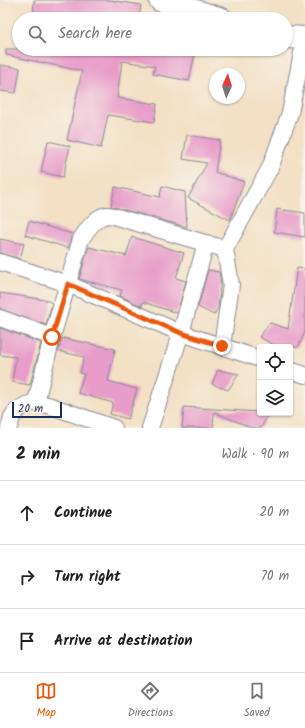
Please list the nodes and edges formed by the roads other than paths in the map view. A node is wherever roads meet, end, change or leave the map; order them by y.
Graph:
1 (160, 0) edge
2 (199, 12) edge
3 (293, 37) edge
4 (305, 38) edge
5 (206, 243) junction
6 (225, 249) junction
7 (0, 262) edge
8 (68, 284) junction
9 (0, 318) edge
10 (181, 333) junction
11 (52, 337) junction
12 (222, 346) junction
13 (257, 358) edge
14 (293, 371) edge
15 (305, 375) edge
16 (36, 402) junction
17 (9, 428) edge
18 (114, 428) edge
19 (150, 428) edge

1 - 2 main road
3 - 4 main road
4 - 6 street
5 - 6 street
5 - 8 street
5 - 10 street
6 - 12 street
7 - 8 street
8 - 10 street
8 - 11 street
9 - 11 street
10 - 12 street
10 - 19 street
11 - 16 street
12 - 13 street
14 - 15 street
16 - 17 street
16 - 18 street

